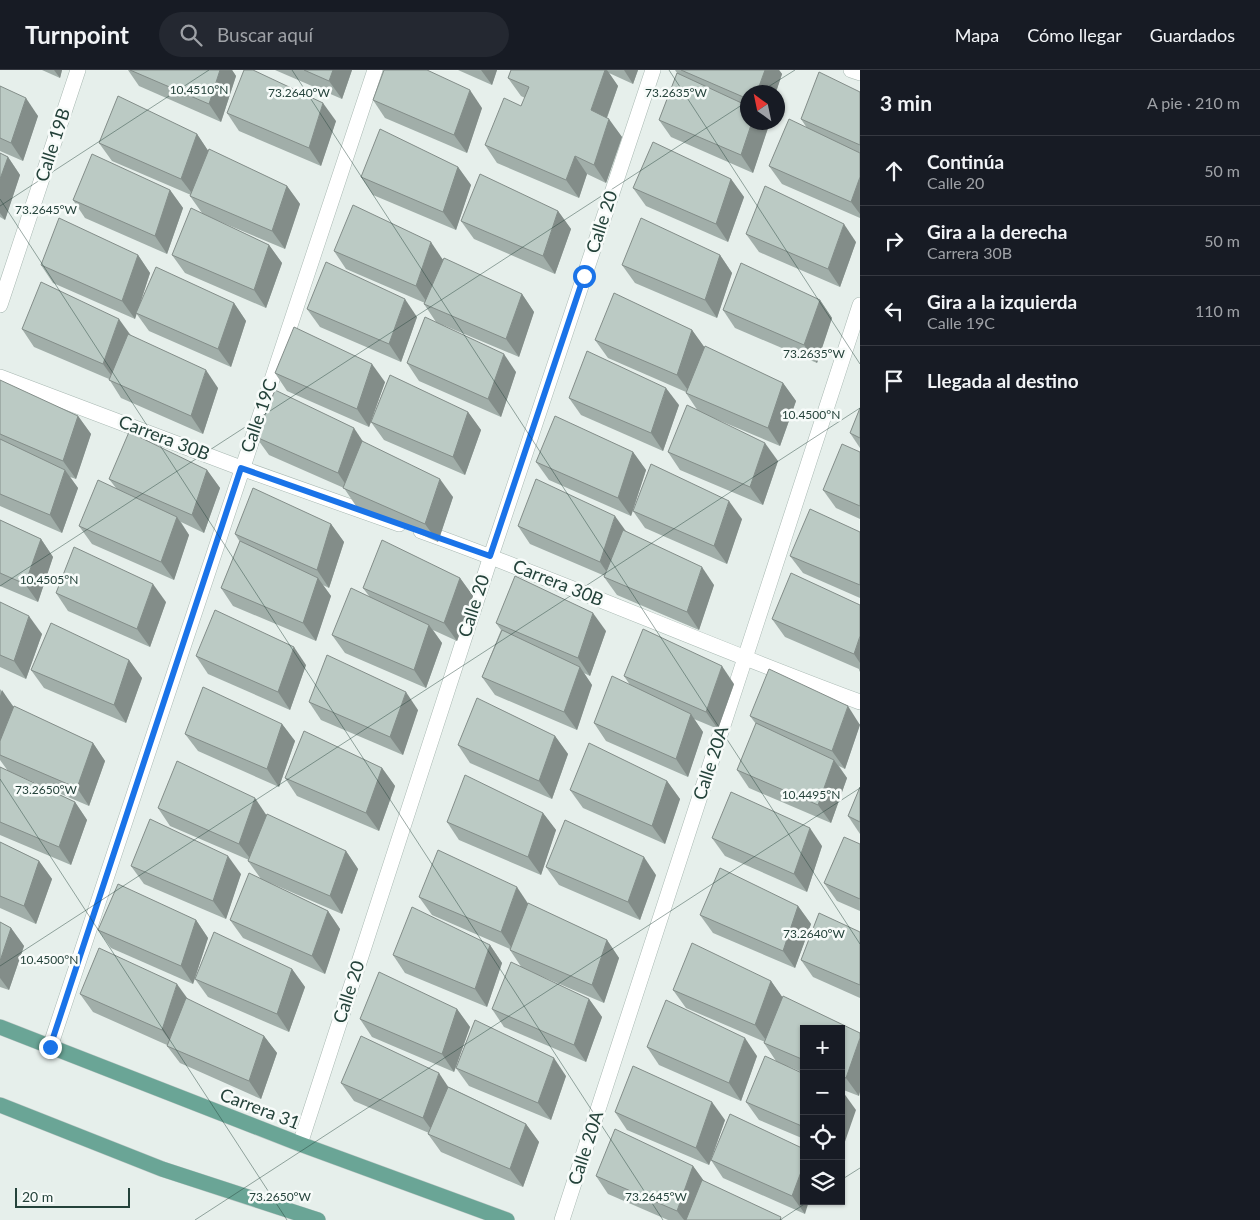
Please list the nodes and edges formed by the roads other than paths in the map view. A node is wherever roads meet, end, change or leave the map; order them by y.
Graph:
1 (78, 70) edge
2 (375, 70) edge
3 (653, 70) edge
4 (851, 70) edge
5 (860, 73) edge
6 (0, 305) edge
7 (860, 305) edge
8 (0, 377) edge
9 (241, 468) junction
10 (490, 556) junction
11 (744, 659) junction
12 (860, 702) edge
13 (0, 1027) edge
14 (50, 1047) junction
15 (0, 1105) edge
16 (300, 1144) junction
17 (318, 1220) edge
18 (508, 1220) edge
19 (562, 1220) edge

1 - 6 street, Calle 19B
2 - 9 street, Calle 19C
3 - 10 street, Calle 20
4 - 5 street
7 - 11 street, Calle 20A
8 - 9 street, Carrera 30B
9 - 10 street, Carrera 30B
9 - 14 street, Calle 19C
10 - 11 street, Carrera 30B
10 - 16 street, Calle 20
11 - 12 street, Carrera 30B
11 - 19 street, Calle 20A
13 - 14 main road, Carrera 31
14 - 16 main road, Carrera 31
15 - 17 main road
16 - 18 main road, Carrera 31

